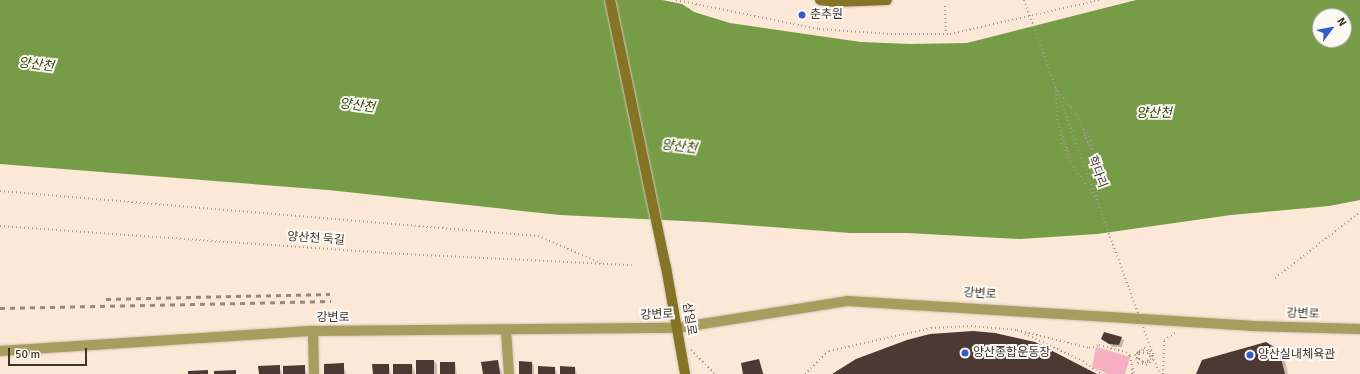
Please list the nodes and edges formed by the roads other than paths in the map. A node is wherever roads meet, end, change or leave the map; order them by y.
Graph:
1 (610, 0) edge
2 (820, 0) edge
3 (887, 0) edge
4 (1360, 329) edge
5 (313, 331) junction
6 (506, 331) junction
7 (677, 331) junction
8 (0, 351) edge
9 (314, 374) edge
10 (508, 374) edge
11 (686, 374) edge

1 - 7 main road, 삼일로
2 - 3 main road
4 - 7 street, 강변로
5 - 6 street, 강변로
5 - 8 street, 강변로
5 - 9 street
6 - 7 street, 강변로
6 - 10 street
7 - 11 main road, 삼일로

